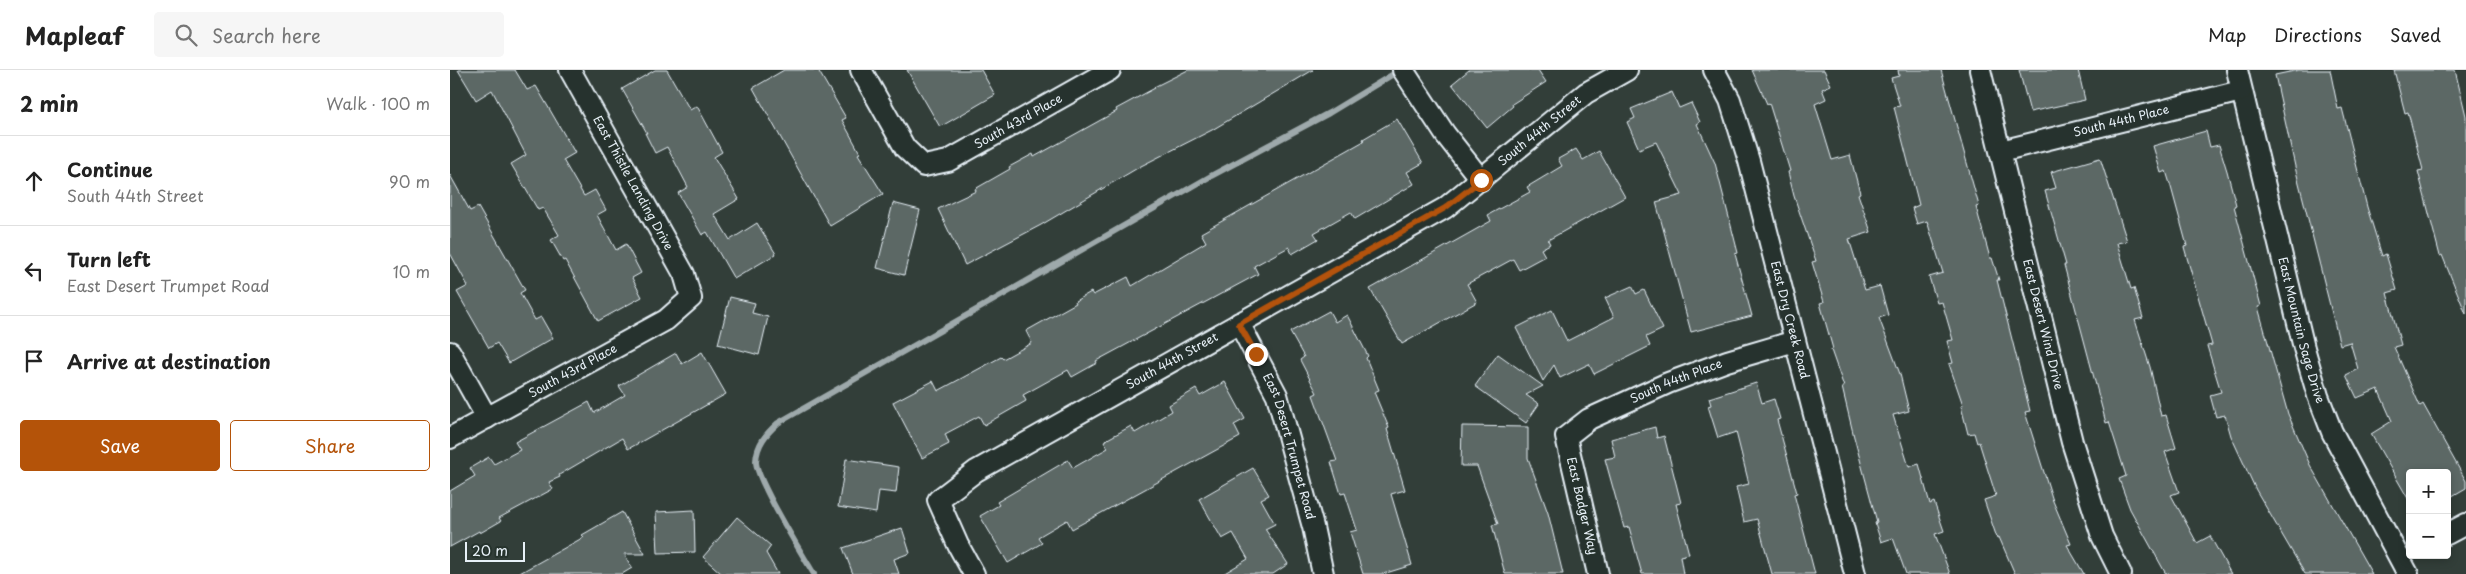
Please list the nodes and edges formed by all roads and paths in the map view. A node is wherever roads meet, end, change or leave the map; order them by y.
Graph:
1 (570, 70) edge
2 (861, 70) edge
3 (1110, 70) edge
4 (1404, 70) edge
5 (1627, 70) edge
6 (1714, 70) edge
7 (1980, 70) edge
8 (2237, 70) edge
9 (2242, 91) junction
10 (2001, 151) junction
11 (1481, 180) junction
12 (691, 298) joint
13 (1239, 324) junction
14 (1795, 341) junction
15 (450, 352) edge
16 (487, 418) junction
17 (1566, 437) joint
18 (450, 438) edge
19 (2466, 524) edge
20 (2451, 532) edge
21 (2406, 563) edge
22 (974, 574) edge
23 (1324, 574) edge
24 (1598, 574) edge
25 (1855, 574) edge
26 (2121, 574) edge

1 - 12 street, East Thistle Landing Drive
2 - 3 street, South 43rd Place
4 - 11 street
5 - 11 street, South 44th Street
6 - 14 street, East Dry Creek Road
7 - 10 street, East Desert Wind Drive
8 - 9 street, East Mountain Sage Drive
9 - 10 street, South 44th Place
9 - 21 street, East Mountain Sage Drive
10 - 26 street, East Desert Wind Drive
11 - 13 street, South 44th Street
12 - 16 street, South 43rd Place
13 - 22 street, South 44th Street
13 - 23 street, East Desert Trumpet Road
14 - 17 street, South 44th Place
14 - 25 street, East Dry Creek Road
15 - 16 street
16 - 18 street, South 43rd Place
17 - 24 street, East Badger Way
19 - 20 street

